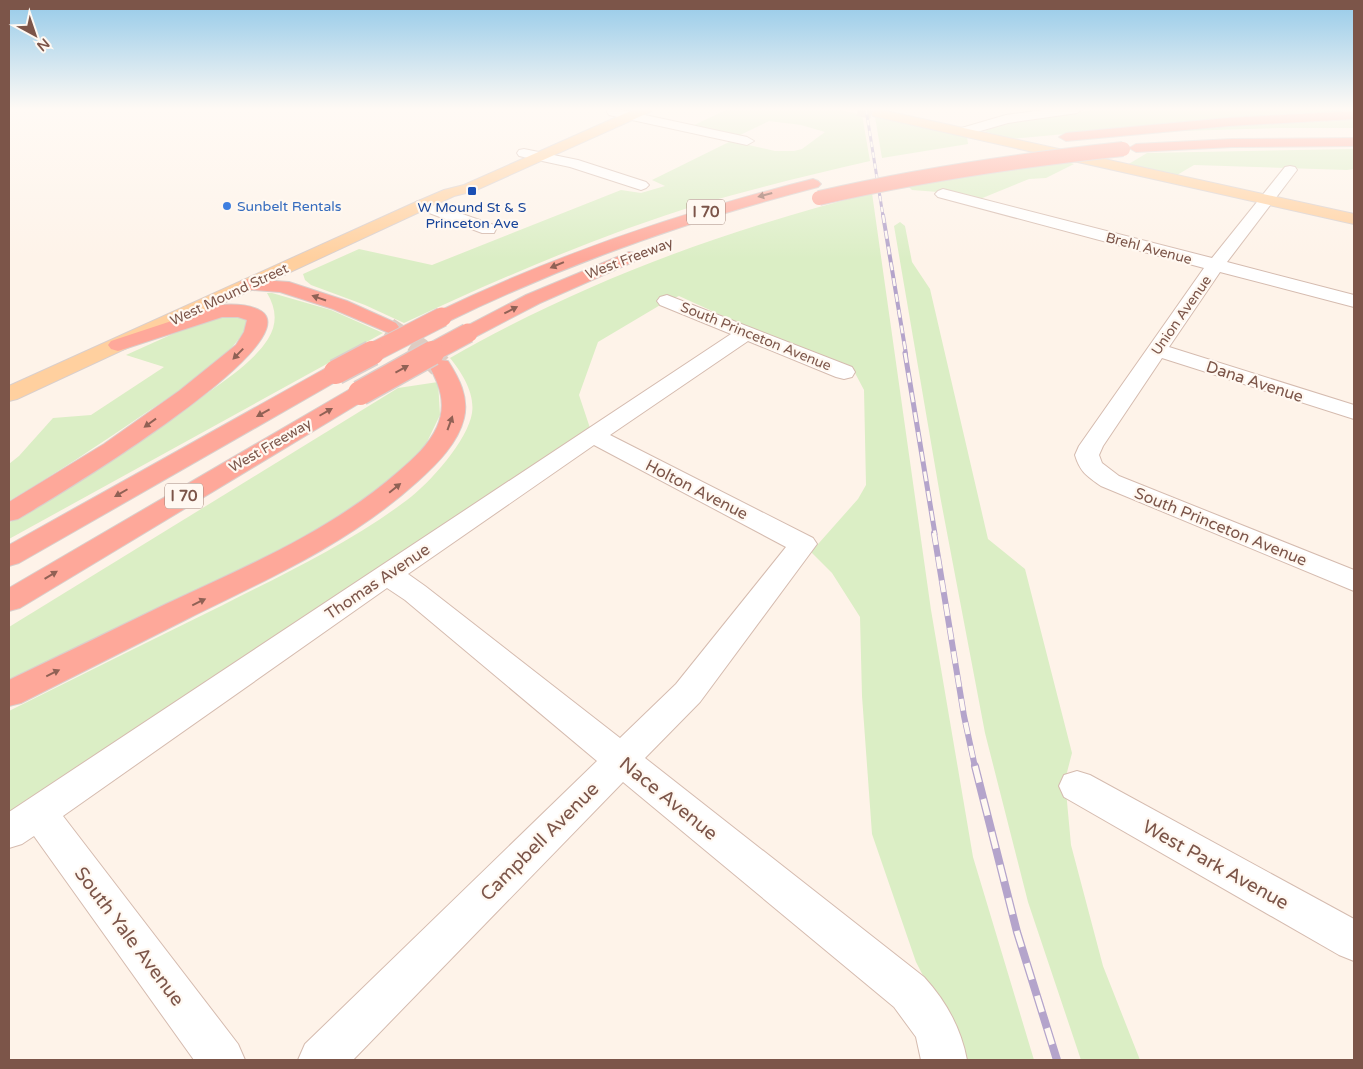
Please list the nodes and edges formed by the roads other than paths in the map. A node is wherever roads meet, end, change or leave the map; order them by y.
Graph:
1 (512, 159) edge
2 (534, 159) edge
3 (554, 159) edge
4 (1025, 159) edge
5 (1085, 159) edge
6 (1290, 170) dead end
7 (641, 185) dead end
8 (821, 187) junction
9 (448, 193) junction
10 (943, 194) dead end
11 (1268, 199) junction
12 (422, 205) junction
13 (1354, 219) edge
14 (730, 223) dead end
15 (488, 229) dead end
16 (640, 253) dead end
17 (1217, 265) junction
18 (248, 285) junction
19 (667, 301) dead end
20 (1354, 301) edge
21 (258, 324) junction
22 (389, 327) tunnel mouth
23 (747, 332) junction
24 (118, 344) junction
25 (1157, 350) junction
26 (440, 366) tunnel mouth
27 (844, 372) dead end
28 (9, 394) edge
29 (1354, 412) edge
30 (592, 435) junction
31 (1092, 467) joint
32 (9, 513) edge
33 (803, 544) joint
34 (9, 557) edge
35 (387, 574) junction
36 (1354, 581) edge
37 (9, 600) edge
38 (9, 694) edge
39 (622, 760) junction
40 (1077, 786) dead end
41 (24, 822) edge
42 (1354, 941) edge
43 (942, 1047) edge
44 (222, 1060) edge
45 (321, 1060) edge

1 - 9 main road, West Mound Street
2 - 9 main road, West Mound Street
3 - 7 street
4 - 8 highway, West Freeway / I 70, bridge
5 - 11 main road
6 - 11 street, Union Avenue
8 - 14 highway, West Freeway / I 70
8 -> 34 highway, West Freeway / I 70, bridge
9 - 12 main road, West Mound Street
10 - 17 street, Brehl Avenue
11 - 13 main road
11 - 17 street, Union Avenue
12 - 15 street
12 - 18 main road, West Mound Street
37 -> 16 highway, West Freeway / I 70, bridge
17 - 20 street, Brehl Avenue
17 - 25 street, Union Avenue
18 - 21 highway
22 -> 18 highway
18 - 24 main road, West Mound Street
19 - 23 street, South Princeton Avenue
21 - 24 highway
21 -> 32 highway
23 - 27 street, South Princeton Avenue
23 - 30 street, Thomas Avenue
24 - 28 main road, West Mound Street
25 - 29 street, Dana Avenue
25 - 31 street, Union Avenue
38 -> 26 highway
30 - 33 street, Holton Avenue
30 - 35 street, Thomas Avenue
31 - 36 street, South Princeton Avenue
33 - 39 street, Campbell Avenue
35 - 39 street, Nace Avenue
35 - 41 street, Thomas Avenue
39 - 43 street, Nace Avenue
39 - 45 street, Campbell Avenue
40 - 42 street, West Park Avenue
41 - 44 street, South Yale Avenue

